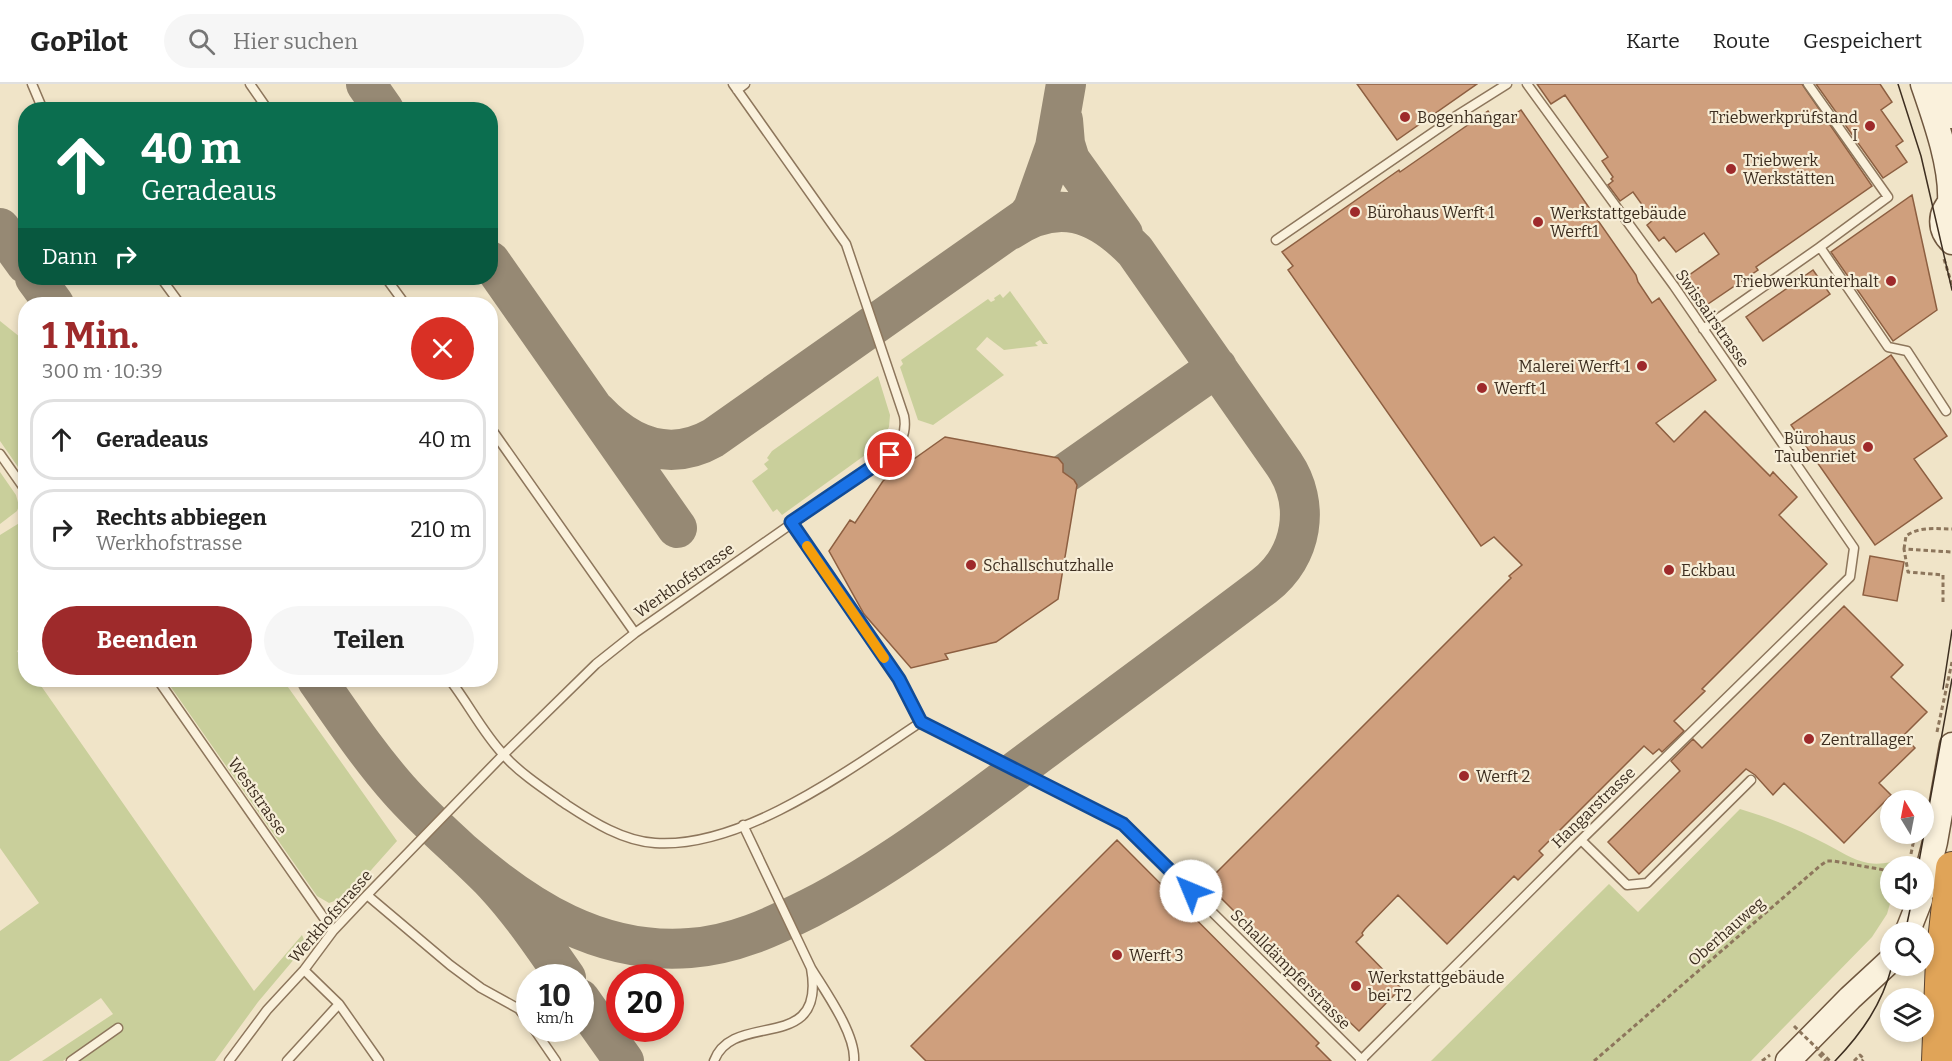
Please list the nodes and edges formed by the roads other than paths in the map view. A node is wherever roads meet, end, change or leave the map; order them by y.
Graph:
1 (32, 84) edge
2 (250, 84) edge
3 (1507, 84) edge
4 (1527, 84) edge
5 (1808, 84) edge
6 (1923, 84) edge
7 (1942, 84) edge
8 (738, 86) edge
9 (40, 102) edge
10 (262, 102) edge
11 (1952, 116) edge
12 (1951, 202) edge
13 (1276, 240) dead end
14 (1952, 242) edge
15 (1820, 247) junction
16 (1703, 329) junction
17 (1946, 411) dead end
18 (498, 438) edge
19 (0, 454) edge
20 (18, 480) edge
21 (791, 522) junction
22 (1850, 577) joint
23 (635, 633) junction
24 (163, 687) edge
25 (455, 687) edge
26 (921, 722) junction
27 (1952, 745) edge
28 (503, 755) junction
29 (1751, 780) dead end
30 (743, 825) junction
31 (1581, 840) junction
32 (1932, 856) edge
33 (1952, 868) edge
34 (367, 894) junction
35 (333, 931) junction
36 (811, 968) junction
37 (303, 970) junction
38 (1880, 971) edge
39 (1880, 976) edge
40 (339, 1004) junction
41 (516, 1007) edge
42 (118, 1028) dead end
43 (543, 1042) edge
44 (1361, 1060) edge
45 (71, 1061) edge
46 (229, 1061) edge
47 (287, 1061) edge
48 (379, 1061) edge
49 (556, 1061) edge
50 (714, 1061) edge
51 (854, 1061) edge
52 (1788, 1061) edge
53 (1823, 1061) edge
54 (1938, 1061) edge

1 - 9 lane
2 - 10 lane
3 - 13 lane
4 - 16 lane, Swissairstrasse
5 - 15 lane
6 - 12 main road
7 - 11 main road
8 - 21 lane, Werkhofstrasse
12 - 14 main road
15 - 16 lane
15 - 17 lane
16 - 22 lane, Swissairstrasse
18 - 23 lane
19 - 20 lane
21 - 23 lane, Werkhofstrasse
21 - 26 lane
22 - 31 lane, Hangarstrasse
23 - 28 lane, Werkhofstrasse
24 - 35 lane, Weststrasse
25 - 28 lane
26 - 30 lane
26 - 44 lane, Schalldämpferstrasse
27 - 32 main road
28 - 30 lane
28 - 34 lane, Werkhofstrasse
29 - 31 lane
30 - 36 lane
31 - 44 lane, Hangarstrasse
33 - 54 highway
34 - 35 lane, Werkhofstrasse
34 - 41 lane
35 - 37 lane, Werkhofstrasse
36 - 50 lane
36 - 51 lane
37 - 40 lane
37 - 46 lane, Werkhofstrasse
38 - 52 main road
39 - 53 main road
40 - 47 lane
40 - 48 lane
42 - 45 lane
43 - 49 lane

